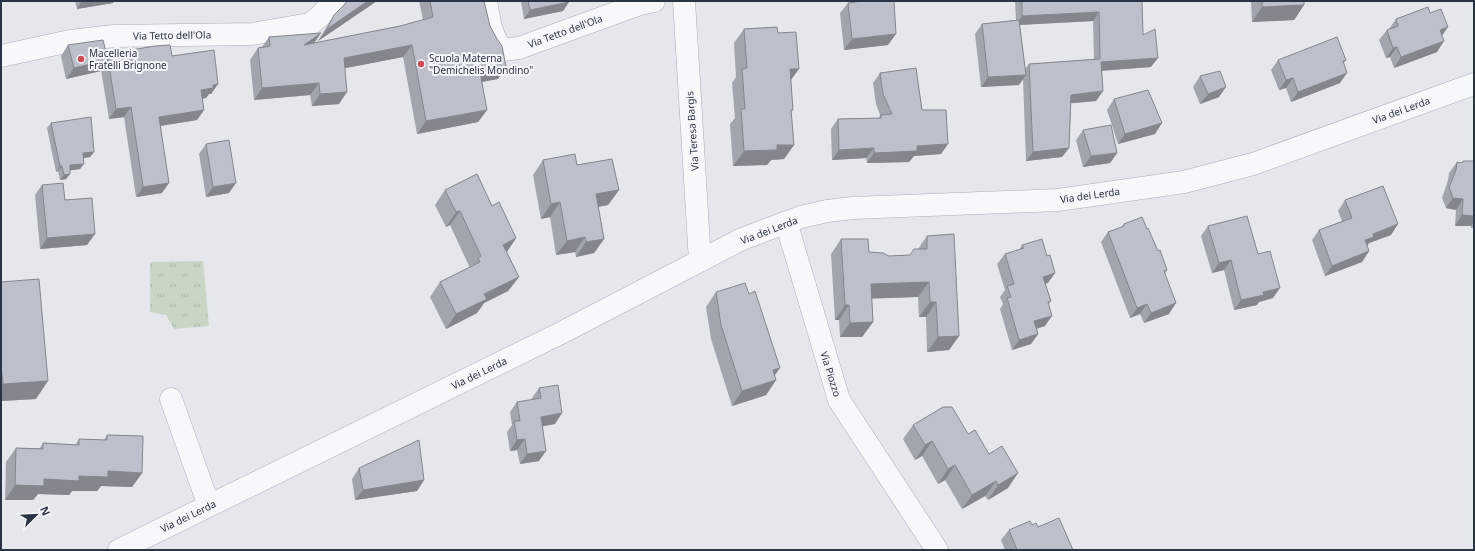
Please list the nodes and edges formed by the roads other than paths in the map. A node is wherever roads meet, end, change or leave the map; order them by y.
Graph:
1 (334, 1) edge
2 (486, 1) edge
3 (654, 1) edge
4 (684, 1) edge
5 (1, 56) edge
6 (1474, 84) edge
7 (786, 222) junction
8 (700, 261) junction
9 (171, 399) dead end
10 (209, 506) junction
11 (119, 550) edge
12 (937, 550) edge

1 - 5 street, Via Tetto dell'Ola
2 - 3 street, Via Tetto dell'Ola
4 - 8 street, Via Teresa Bargis
6 - 7 street, Via dei Lerda
7 - 8 street, Via dei Lerda
7 - 12 street, Via Piozzo
8 - 10 street, Via dei Lerda
9 - 10 street
10 - 11 street, Via dei Lerda

